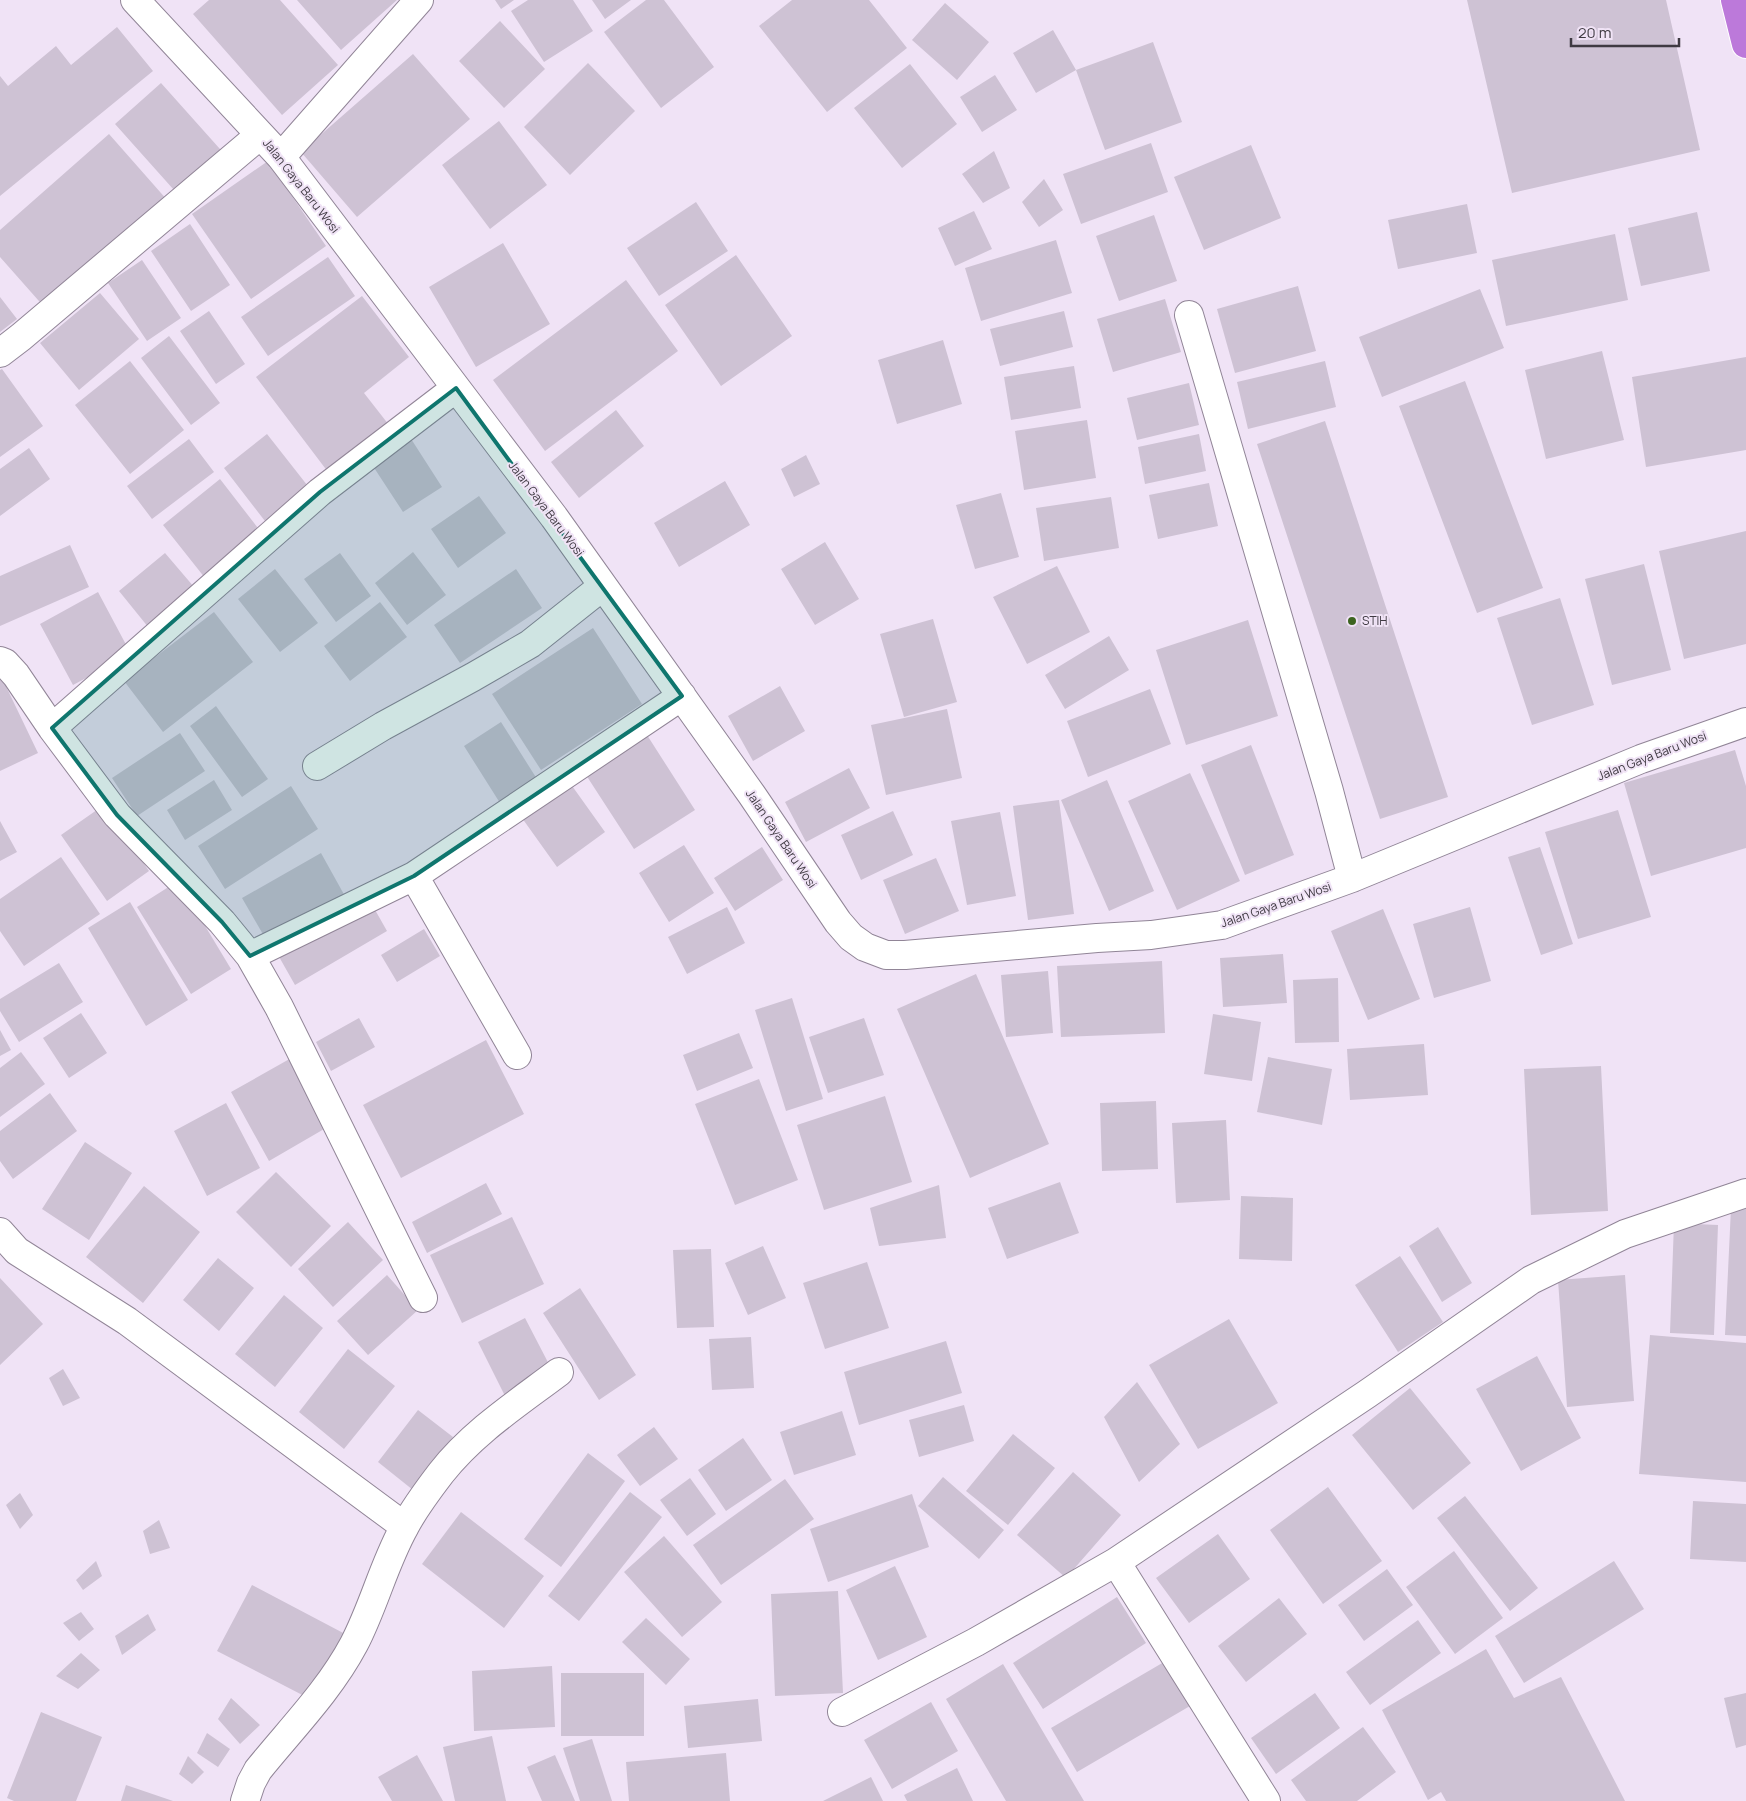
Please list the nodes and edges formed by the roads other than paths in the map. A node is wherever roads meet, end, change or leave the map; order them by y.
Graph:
1 (135, 0) edge
2 (419, 0) edge
3 (1740, 6) edge
4 (1746, 44) edge
5 (260, 135) junction
6 (281, 157) junction
7 (1189, 315) dead end
8 (0, 353) edge
9 (456, 388) junction
10 (603, 586) junction
11 (0, 661) edge
12 (682, 696) junction
13 (1746, 722) edge
14 (52, 728) junction
15 (317, 766) dead end
16 (414, 876) junction
17 (1352, 878) junction
18 (250, 956) junction
19 (517, 1055) dead end
20 (1746, 1193) edge
21 (0, 1232) edge
22 (423, 1298) dead end
23 (558, 1372) dead end
24 (404, 1526) junction
25 (1116, 1562) junction
26 (842, 1712) dead end
27 (245, 1801) edge
28 (1266, 1801) edge

1 - 5 street, Jalan Gaya Baru Wosi
2 - 6 street
3 - 4 highway
5 - 6 street, Jalan Gaya Baru Wosi
5 - 8 street
6 - 9 street, Jalan Gaya Baru Wosi
7 - 17 street
9 - 10 street, Jalan Gaya Baru Wosi
9 - 14 street
10 - 12 street, Jalan Gaya Baru Wosi
10 - 15 street
11 - 14 street
12 - 16 street
12 - 17 street, Jalan Gaya Baru Wosi
13 - 17 street, Jalan Gaya Baru Wosi
14 - 18 street
16 - 18 street
16 - 19 street
18 - 22 street
20 - 25 street
21 - 24 street
23 - 24 street
24 - 27 street
25 - 26 street
25 - 28 street

